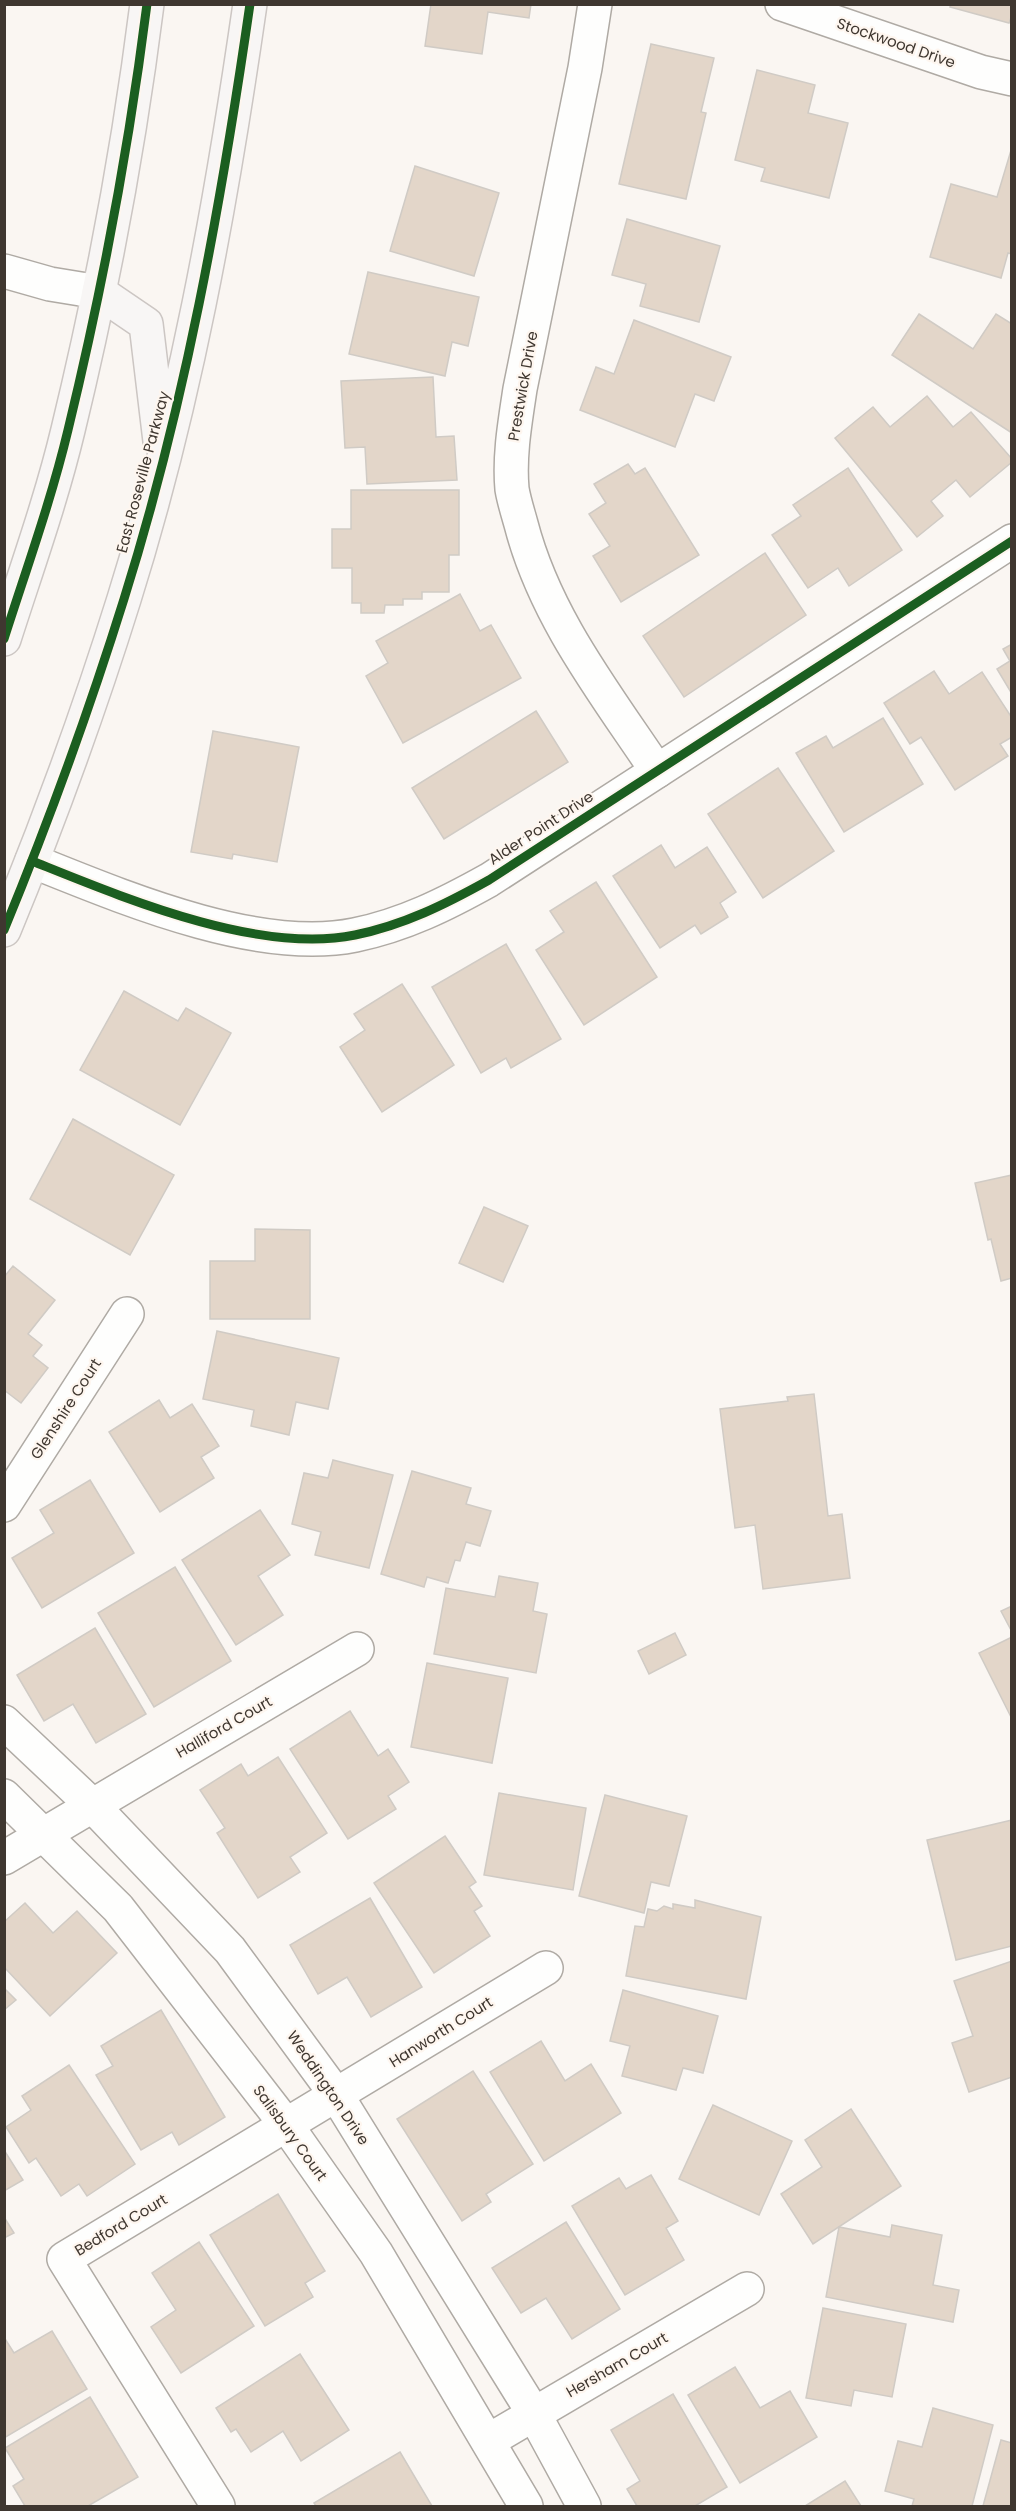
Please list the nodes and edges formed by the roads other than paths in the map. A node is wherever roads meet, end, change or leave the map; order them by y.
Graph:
1 (147, 4) edge
2 (250, 4) edge
3 (595, 4) edge
4 (782, 4) edge
5 (1011, 79) edge
6 (4, 272) edge
7 (99, 292) junction
8 (162, 463) junction
9 (1011, 541) edge
10 (4, 639) edge
11 (657, 771) junction
12 (32, 861) junction
13 (4, 930) edge
14 (127, 1314) dead end
15 (4, 1505) edge
16 (357, 1649) dead end
17 (4, 1722) edge
18 (4, 1796) edge
19 (92, 1805) junction
20 (43, 1835) junction
21 (4, 1858) edge
22 (546, 1968) dead end
23 (337, 2096) junction
24 (287, 2126) junction
25 (747, 2289) dead end
26 (534, 2414) junction
27 (488, 2441) junction
28 (218, 2506) edge
29 (526, 2506) edge
30 (584, 2506) edge

1 - 7 main road
2 - 8 main road, East Roseville Parkway
3 - 11 street, Prestwick Drive
4 - 5 street, Stockwood Drive
6 - 7 street
7 - 8 main road
7 - 10 main road
8 - 12 main road, East Roseville Parkway
9 - 11 street, Alder Point Drive
11 - 12 street, Alder Point Drive
12 - 13 main road, East Roseville Parkway
14 - 15 street, Glenshire Court
16 - 19 street, Halliford Court
17 - 19 street, Weddington Drive
18 - 20 street, Salisbury Court
19 - 20 street, Halliford Court
19 - 23 street, Weddington Drive
20 - 21 street, Halliford Court
20 - 24 street, Salisbury Court
22 - 23 street, Hanworth Court
23 - 24 street, Bedford Court
23 - 26 street, Weddington Drive
24 - 27 street, Salisbury Court
24 - 28 street, Bedford Court
25 - 26 street, Hersham Court
26 - 27 street, Hersham Court
26 - 30 street, Weddington Drive
27 - 29 street, Salisbury Court

